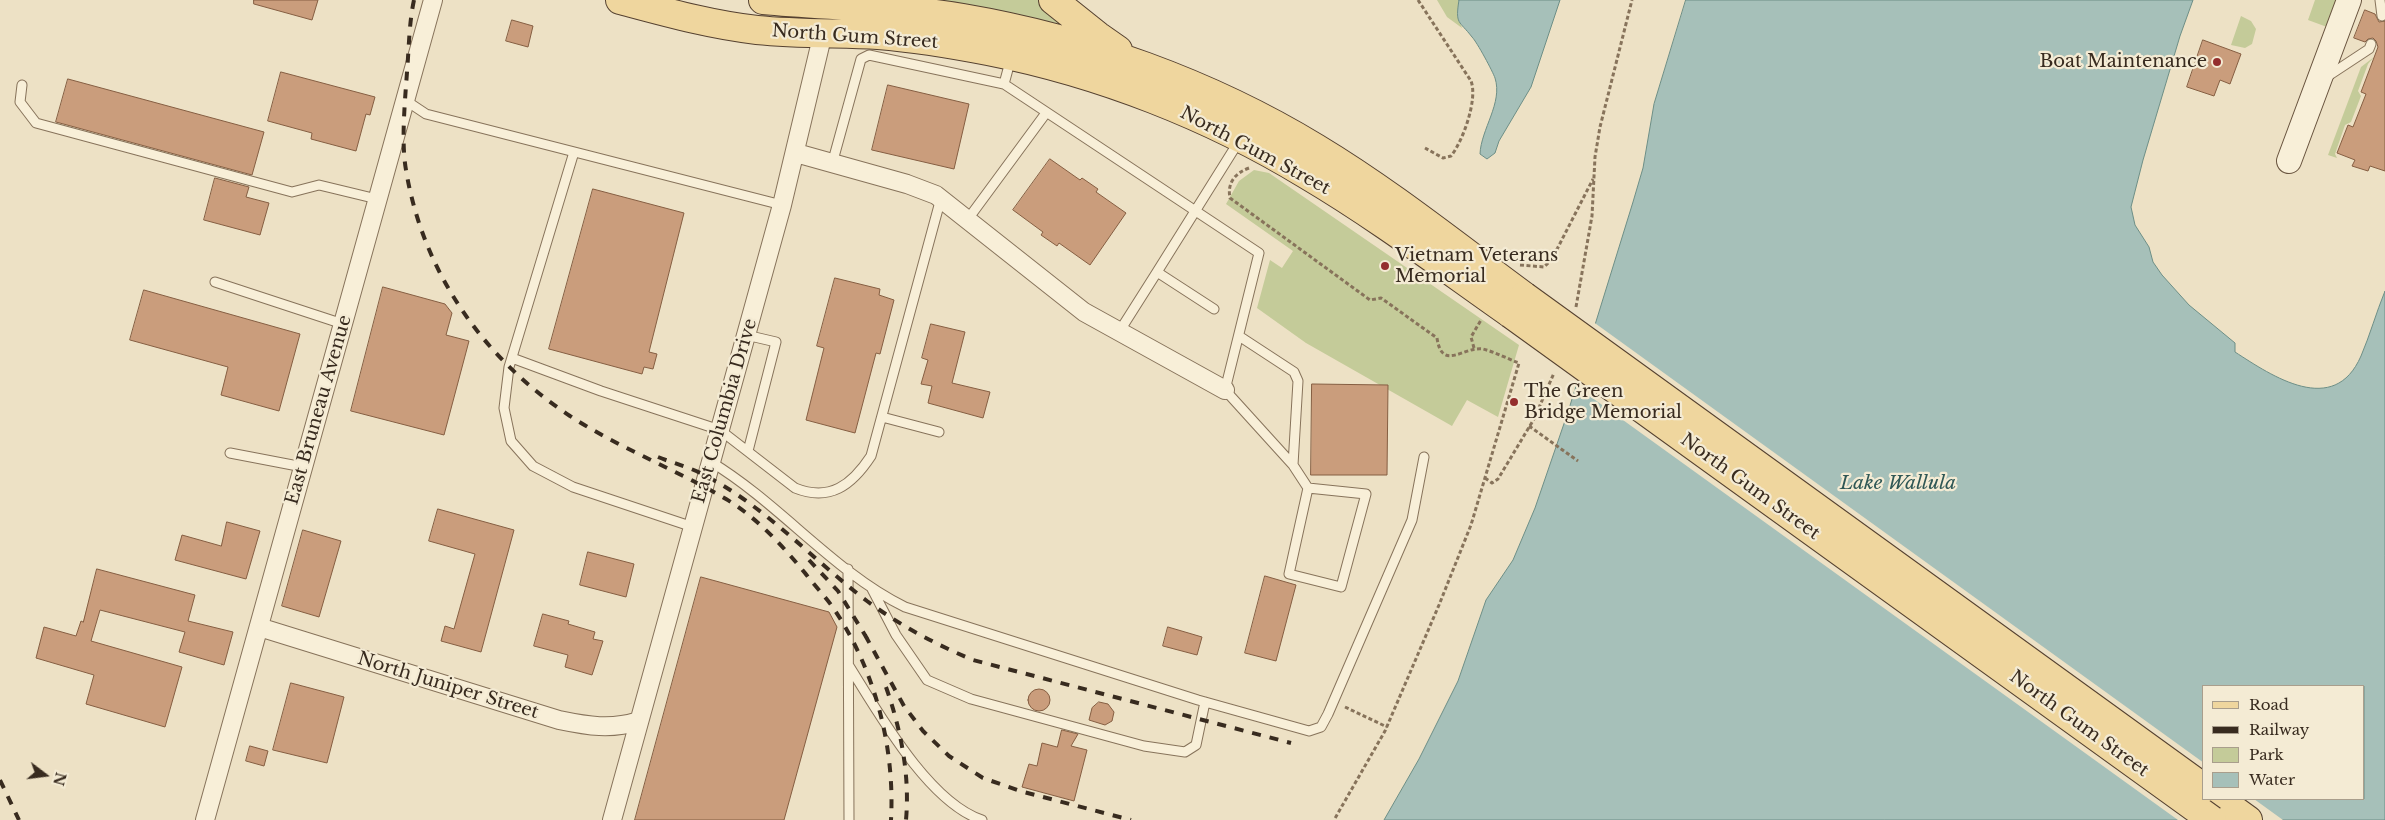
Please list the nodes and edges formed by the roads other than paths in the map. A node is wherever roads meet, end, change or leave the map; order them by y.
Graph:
1 (432, 0) edge
2 (620, 0) edge
3 (763, 0) edge
4 (1053, 0) edge
5 (2350, 0) edge
6 (2380, 0) edge
7 (832, 2) edge
8 (2382, 16) dead end
9 (824, 33) junction
10 (1015, 43) junction
11 (2371, 44) dead end
12 (1144, 67) junction
13 (2318, 83) junction
14 (1004, 84) junction
15 (22, 85) dead end
16 (405, 100) junction
17 (1046, 113) junction
18 (1247, 126) junction
19 (574, 152) junction
20 (796, 153) junction
21 (2289, 161) dead end
22 (832, 164) junction
23 (941, 198) junction
24 (377, 199) junction
25 (782, 205) junction
26 (1195, 213) junction
27 (968, 219) junction
28 (1158, 272) junction
29 (215, 282) dead end
30 (1518, 305) junction
31 (1214, 309) dead end
32 (343, 324) junction
33 (1119, 332) junction
34 (746, 335) junction
35 (1239, 336) junction
36 (512, 358) junction
37 (1225, 390) junction
38 (882, 417) junction
39 (720, 430) junction
40 (939, 432) dead end
41 (748, 451) junction
42 (230, 453) dead end
43 (1424, 458) dead end
44 (711, 462) junction
45 (1293, 465) junction
46 (303, 467) junction
47 (1308, 488) junction
48 (693, 527) junction
49 (848, 569) junction
50 (870, 586) junction
51 (259, 627) junction
52 (848, 666) junction
53 (1205, 702) junction
54 (639, 721) junction
55 (2202, 787) edge
56 (2220, 800) edge
57 (205, 820) edge
58 (612, 820) edge
59 (849, 820) edge
60 (982, 820) edge
61 (2212, 820) edge
62 (2248, 820) edge

1 - 16 street, East Bruneau Avenue
2 - 9 main road, North Gum Street
3 - 7 main road, North Gum Street
4 - 12 main road
5 - 13 street
6 - 8 lane
7 - 9 main road, East Columbia Drive
7 - 10 main road, North Gum Street
9 - 10 main road, North Gum Street
9 - 20 street, East Columbia Drive
10 - 12 main road, North Gum Street
10 - 14 lane
10 - 18 main road, North Gum Street
11 - 13 lane
12 - 18 main road, North Gum Street
13 - 21 street
14 - 17 lane
14 - 22 lane
15 - 24 lane
16 - 19 lane
16 - 24 street, East Bruneau Avenue
17 - 26 lane
17 - 27 lane
18 - 26 lane
18 - 30 main road, North Gum Street
19 - 25 lane
19 - 36 lane
20 - 22 street
20 - 25 street, East Columbia Drive
22 - 23 street
23 - 27 street
23 - 38 lane
24 - 32 street, East Bruneau Avenue
25 - 34 street, East Columbia Drive
26 - 28 lane
26 - 35 lane
27 - 33 street
28 - 31 lane
28 - 33 lane
29 - 32 lane
30 - 55 main road, North Gum Street, bridge
30 - 61 main road, North Gum Street, bridge
32 - 46 street, East Bruneau Avenue
33 - 37 street
34 - 39 street, East Columbia Drive
34 - 41 lane
35 - 37 lane
35 - 45 lane
36 - 39 lane
36 - 48 lane
37 - 45 lane
38 - 40 lane
38 - 41 lane
39 - 41 lane
39 - 44 street, East Columbia Drive
42 - 46 lane
43 - 53 lane
44 - 48 street, East Columbia Drive
44 - 49 lane
45 - 47 lane
46 - 51 street, East Bruneau Avenue
47 - 47 lane
48 - 54 street, East Columbia Drive
49 - 50 lane
49 - 52 lane
50 - 53 lane
50 - 53 lane
51 - 54 street, North Juniper Street
51 - 57 street, East Bruneau Avenue
52 - 59 lane
52 - 60 lane
54 - 58 street, East Columbia Drive
56 - 62 main road

